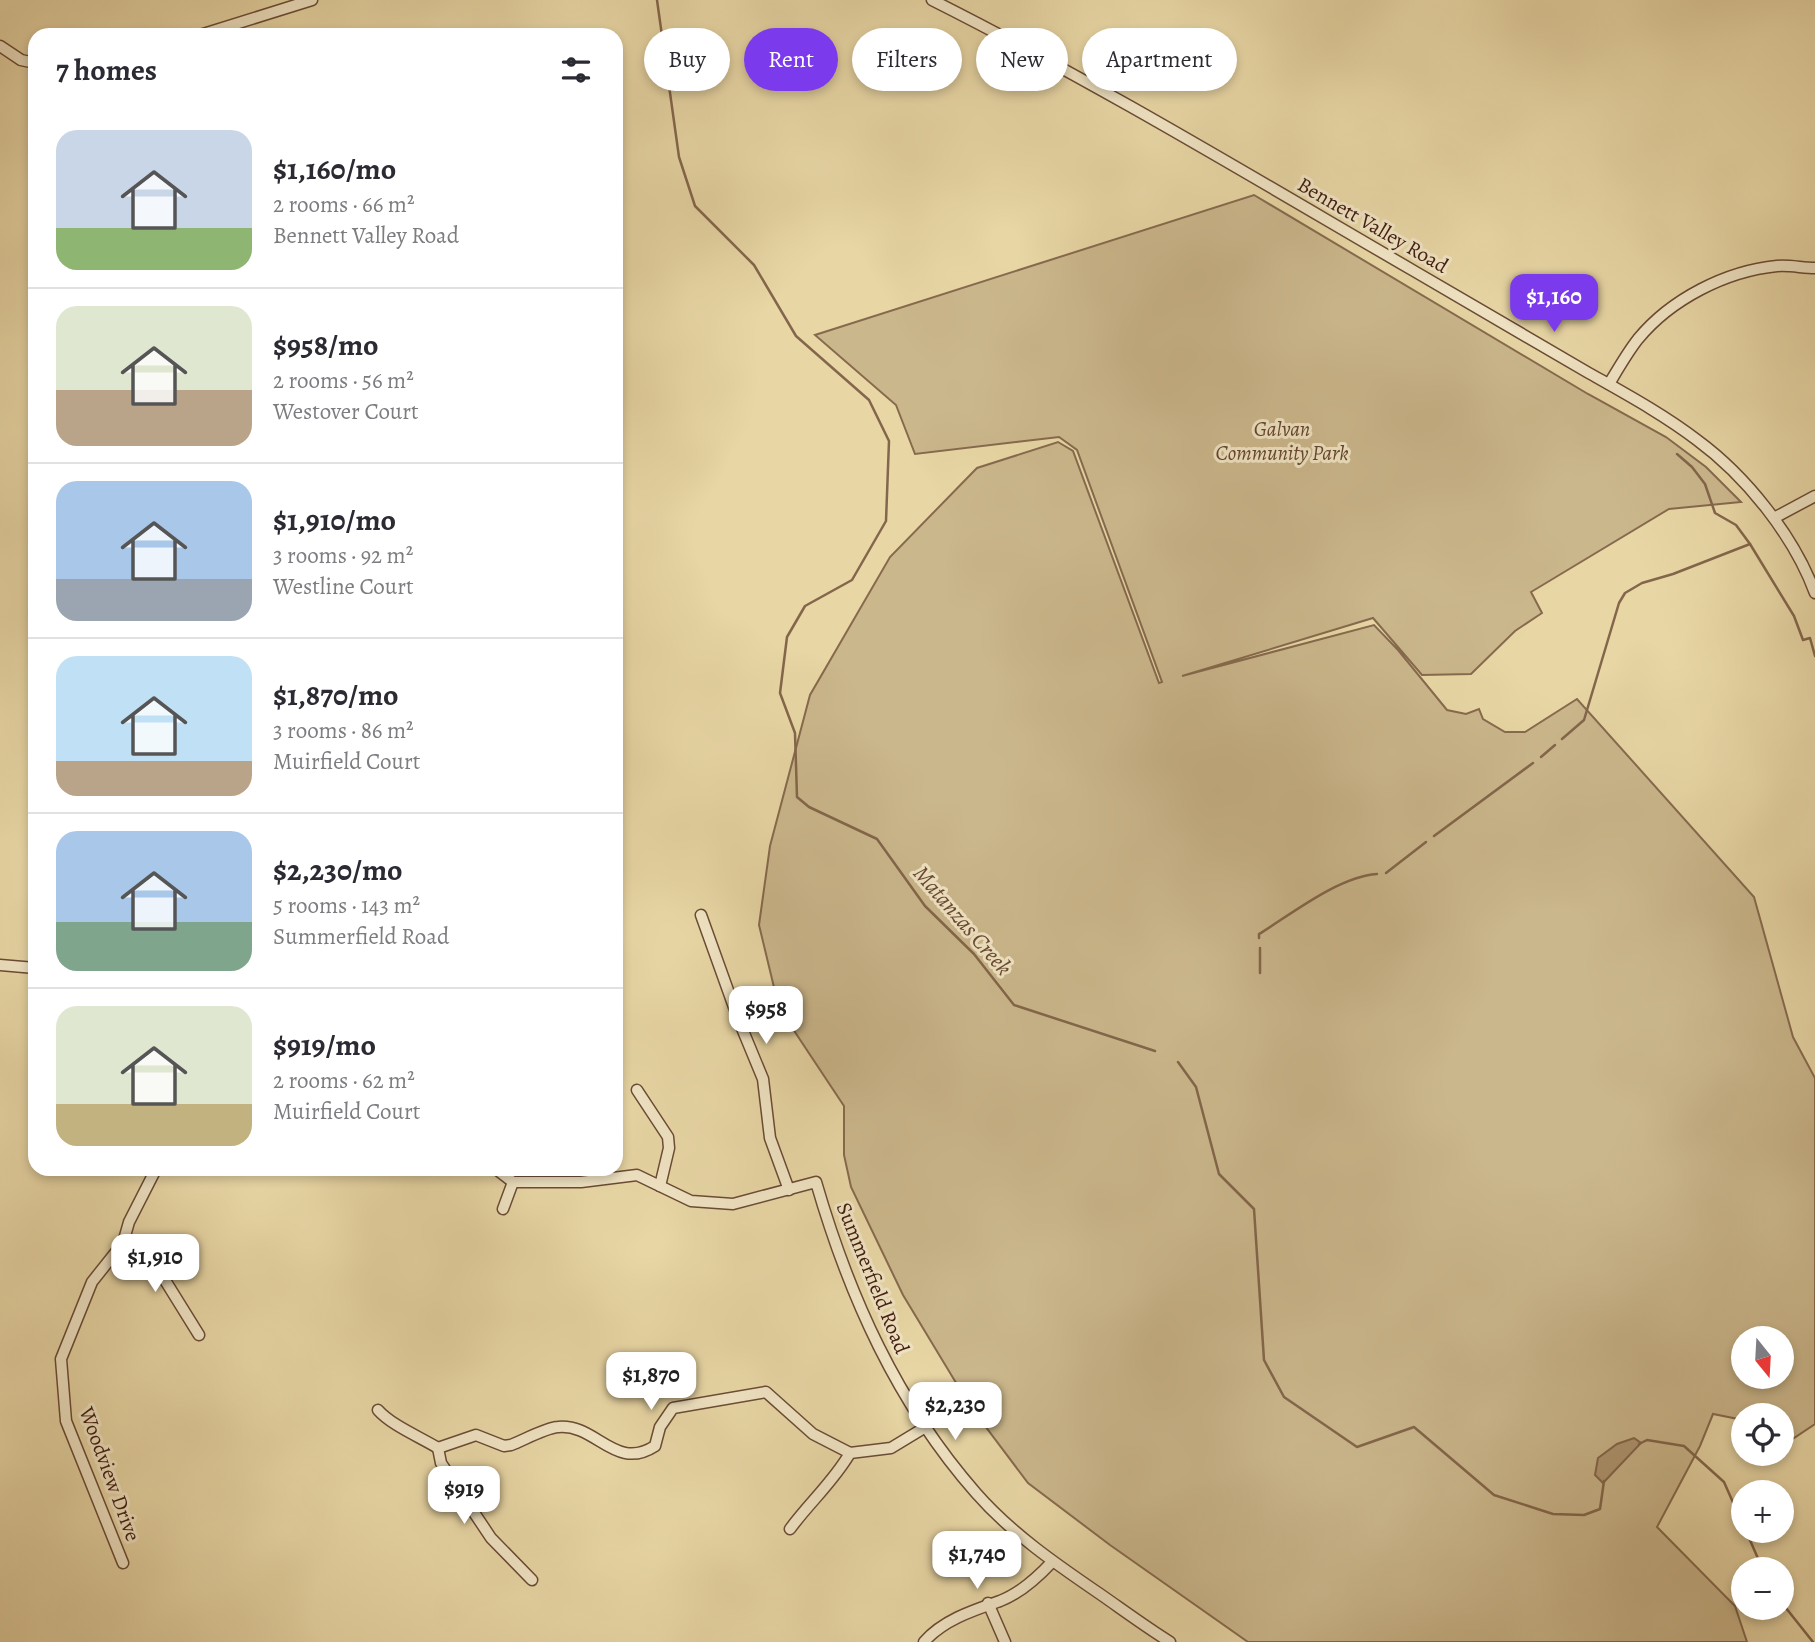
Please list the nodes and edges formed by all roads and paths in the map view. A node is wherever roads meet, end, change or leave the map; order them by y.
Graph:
1 (312, 0) edge
2 (932, 0) edge
3 (222, 28) edge
4 (0, 46) edge
5 (28, 61) edge
6 (1815, 268) edge
7 (1609, 384) junction
8 (1815, 496) edge
9 (1774, 518) junction
10 (1815, 593) edge
11 (701, 915) dead end
12 (0, 965) edge
13 (28, 967) edge
14 (637, 1090) dead end
15 (152, 1176) edge
16 (505, 1176) edge
17 (513, 1182) junction
18 (660, 1186) junction
19 (789, 1190) junction
20 (503, 1209) dead end
21 (123, 1243) junction
22 (198, 1335) dead end
23 (378, 1410) dead end
24 (924, 1427) junction
25 (438, 1448) junction
26 (850, 1453) junction
27 (790, 1529) dead end
28 (1052, 1562) junction
29 (123, 1563) dead end
30 (532, 1580) dead end
31 (988, 1603) junction
32 (923, 1642) edge
33 (1005, 1642) edge
34 (1170, 1642) edge

1 - 3 street
2 - 7 street, Bennett Valley Road
4 - 5 street
6 - 7 street
7 - 9 street, Bennett Valley Road
8 - 9 street
9 - 10 street, Bennett Valley Road
11 - 19 street
12 - 13 street
14 - 18 street
15 - 21 street, Woodview Drive
16 - 17 street
17 - 18 street
17 - 20 street
18 - 19 street
19 - 24 street, Summerfield Road
21 - 22 street
21 - 29 street, Woodview Drive
23 - 25 street
24 - 26 street
24 - 28 street, Summerfield Road
25 - 26 street
25 - 30 street
26 - 27 street
28 - 31 street
28 - 34 street, Summerfield Road
31 - 32 street
31 - 33 street

